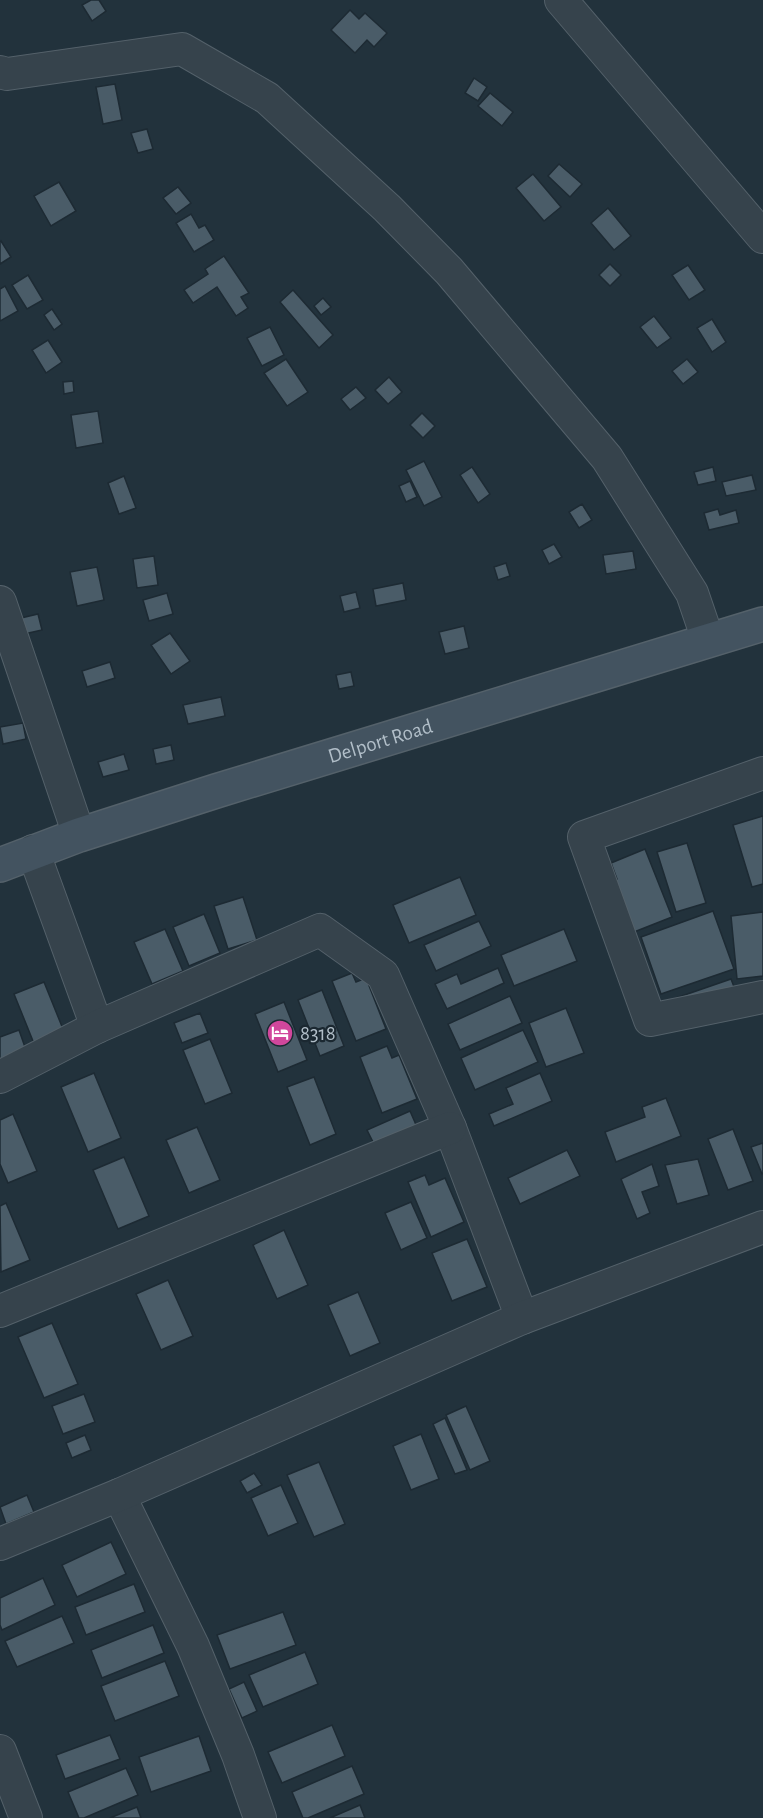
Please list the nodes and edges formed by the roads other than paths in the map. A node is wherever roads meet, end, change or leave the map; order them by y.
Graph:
1 (561, 0) edge
2 (0, 72) edge
3 (763, 237) edge
4 (0, 602) edge
5 (763, 624) edge
6 (708, 640) junction
7 (763, 772) edge
8 (79, 835) junction
9 (33, 851) junction
10 (0, 865) edge
11 (763, 997) edge
12 (97, 1027) junction
13 (0, 1077) edge
14 (450, 1128) junction
15 (763, 1227) edge
16 (0, 1311) edge
17 (522, 1318) junction
18 (119, 1494) junction
19 (0, 1544) edge
20 (0, 1751) edge
21 (26, 1818) edge
22 (260, 1818) edge

1 - 3 street
2 - 6 street
4 - 8 street
5 - 6 main road, Delport Road
6 - 8 main road, Delport Road
7 - 11 street
8 - 9 main road, Delport Road
9 - 10 main road, Delport Road
9 - 12 street
12 - 13 street
12 - 14 street
14 - 16 street
14 - 17 street
15 - 17 street
17 - 18 street
18 - 19 street
18 - 22 street
20 - 21 street

